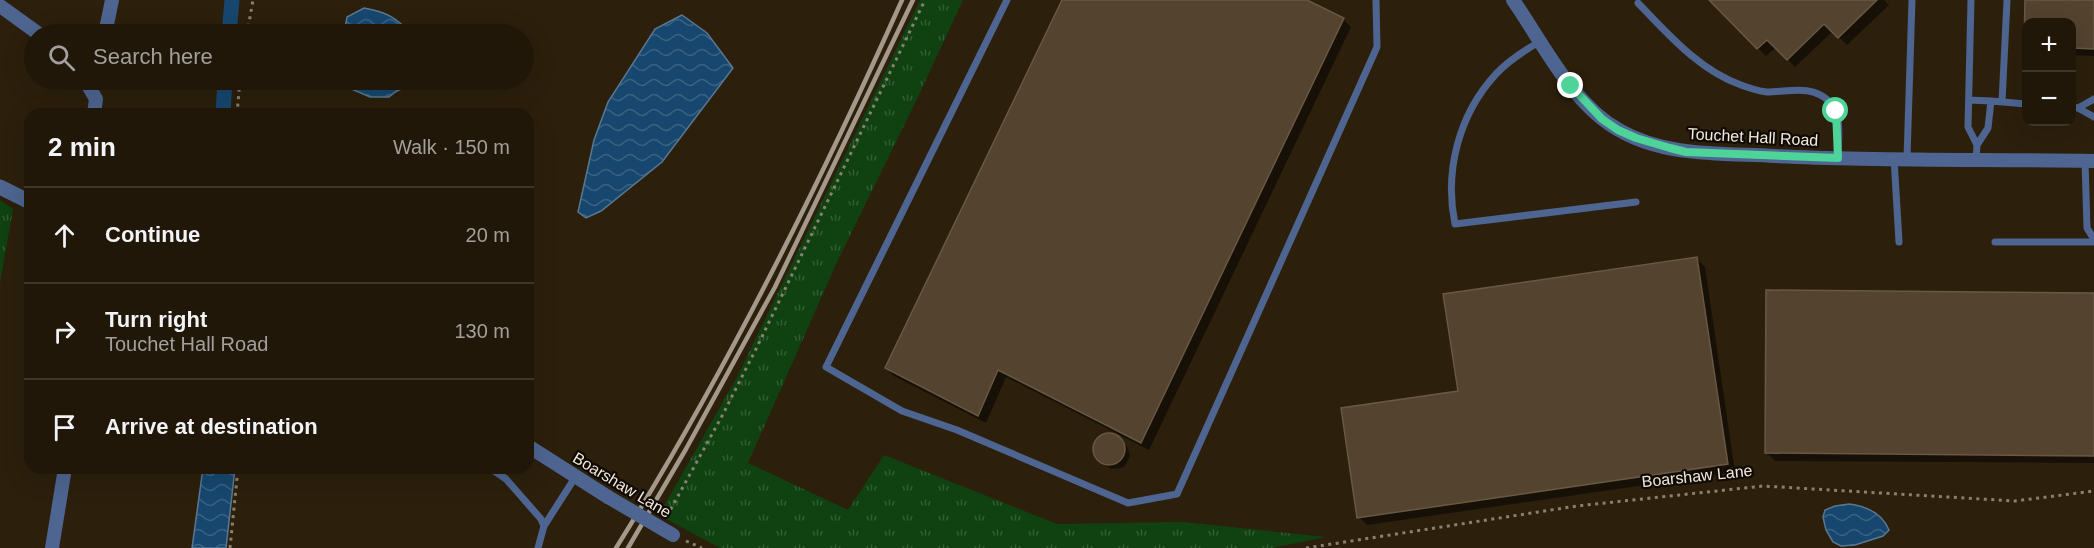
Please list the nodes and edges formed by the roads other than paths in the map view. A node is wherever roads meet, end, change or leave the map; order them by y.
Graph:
1 (112, 0) edge
2 (1007, 0) edge
3 (1376, 0) edge
4 (1513, 0) edge
5 (1912, 0) edge
6 (1971, 0) edge
7 (2007, 1) edge
8 (1638, 3) dead end
9 (0, 6) edge
10 (25, 24) edge
11 (107, 24) edge
12 (1541, 41) junction
13 (91, 90) edge
14 (2094, 99) edge
15 (1969, 100) junction
16 (1990, 101) junction
17 (2002, 102) junction
18 (2022, 104) edge
19 (95, 108) edge
20 (2076, 108) edge
21 (2076, 108) edge
22 (2094, 117) edge
23 (1977, 152) junction
24 (1838, 158) junction
25 (1900, 158) junction
26 (2090, 161) edge
27 (0, 187) edge
28 (24, 199) edge
29 (1636, 202) dead end
30 (2094, 241) edge
31 (1899, 242) dead end
32 (1995, 242) dead end
33 (534, 450) edge
34 (63, 474) edge
35 (499, 474) edge
36 (576, 476) junction
37 (544, 526) junction
38 (674, 535) road end
39 (52, 548) edge
40 (538, 548) edge

1 - 11 street
2 - 3 lane
4 - 12 street, Touchet Hall Road
5 - 25 lane
6 - 15 lane
7 - 17 lane
8 - 24 lane
9 - 10 street
12 - 24 street, Touchet Hall Road
12 - 29 lane
13 - 19 street
14 - 20 lane
15 - 16 lane
15 - 23 lane
16 - 17 lane
16 - 23 lane
17 - 18 lane
21 - 22 lane
23 - 25 street, Touchet Hall Road
23 - 26 street, Touchet Hall Road
24 - 25 street, Touchet Hall Road
25 - 31 lane
26 - 30 lane
27 - 28 street
30 - 32 lane
33 - 36 street, Boarshaw Lane
34 - 39 street
35 - 37 lane
36 - 37 lane
36 - 38 street, Boarshaw Lane, bridge
37 - 40 lane

